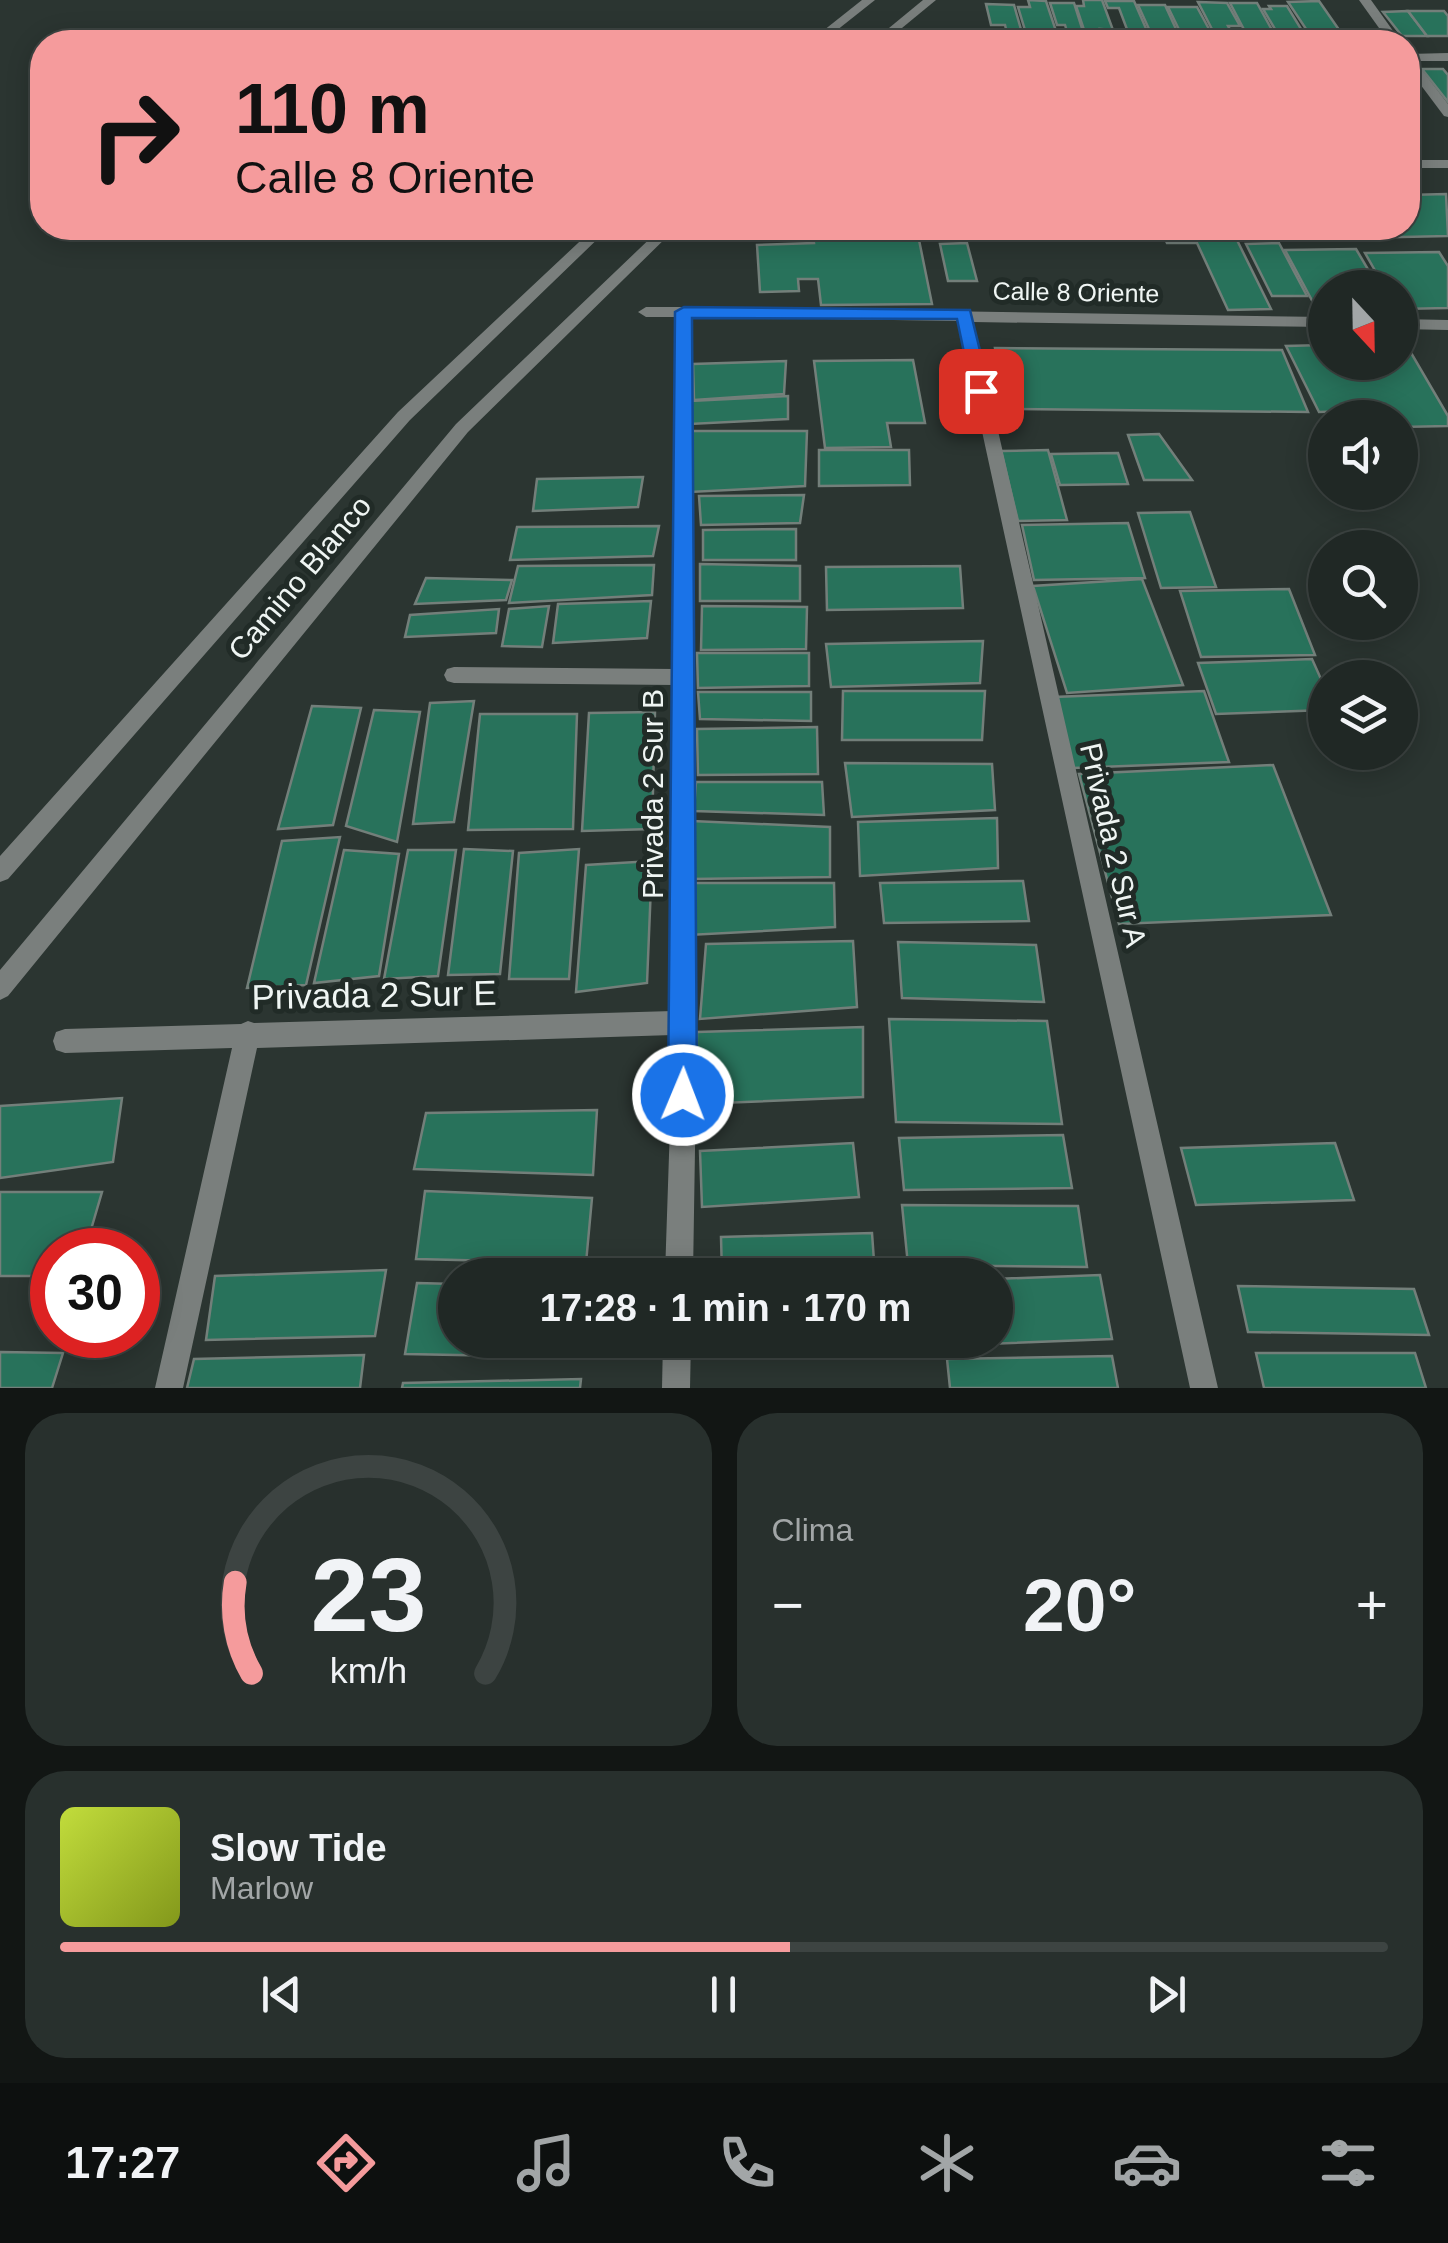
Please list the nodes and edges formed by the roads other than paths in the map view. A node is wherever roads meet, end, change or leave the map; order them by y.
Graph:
1 (870, 0) edge
2 (930, 0) edge
3 (1365, 0) edge
4 (831, 30) edge
5 (893, 30) edge
6 (1386, 30) edge
7 (1448, 57) edge
8 (1420, 58) edge
9 (1420, 74) edge
10 (1448, 113) edge
11 (1420, 164) edge
12 (1448, 164) edge
13 (589, 240) edge
14 (657, 240) edge
15 (646, 312) dead end
16 (684, 312) junction
17 (964, 314) junction
18 (1308, 322) edge
19 (1418, 324) edge
20 (1448, 325) edge
21 (454, 675) dead end
22 (686, 677) junction
23 (0, 872) edge
24 (0, 988) edge
25 (684, 1022) junction
26 (248, 1033) junction
27 (65, 1041) dead end
28 (678, 1258) edge
29 (677, 1358) edge
30 (169, 1388) edge
31 (676, 1388) edge
32 (1204, 1388) edge

1 - 4 street
2 - 5 street
3 - 6 street
7 - 8 street
9 - 10 street
11 - 12 street
13 - 23 street
14 - 24 street, Camino Blanco
15 - 16 street, Calle 8 Oriente
16 - 17 street, Calle 8 Oriente
16 - 22 street, Privada 2 Sur B
17 - 18 street, Calle 8 Oriente
17 - 32 street, Privada 2 Sur A
19 - 20 street
21 - 22 street
22 - 25 street, Privada 2 Sur B
25 - 26 street, Privada 2 Sur E
25 - 28 street, Privada 2 Sur B
26 - 27 street, Privada 2 Sur E
26 - 30 street
29 - 31 street

